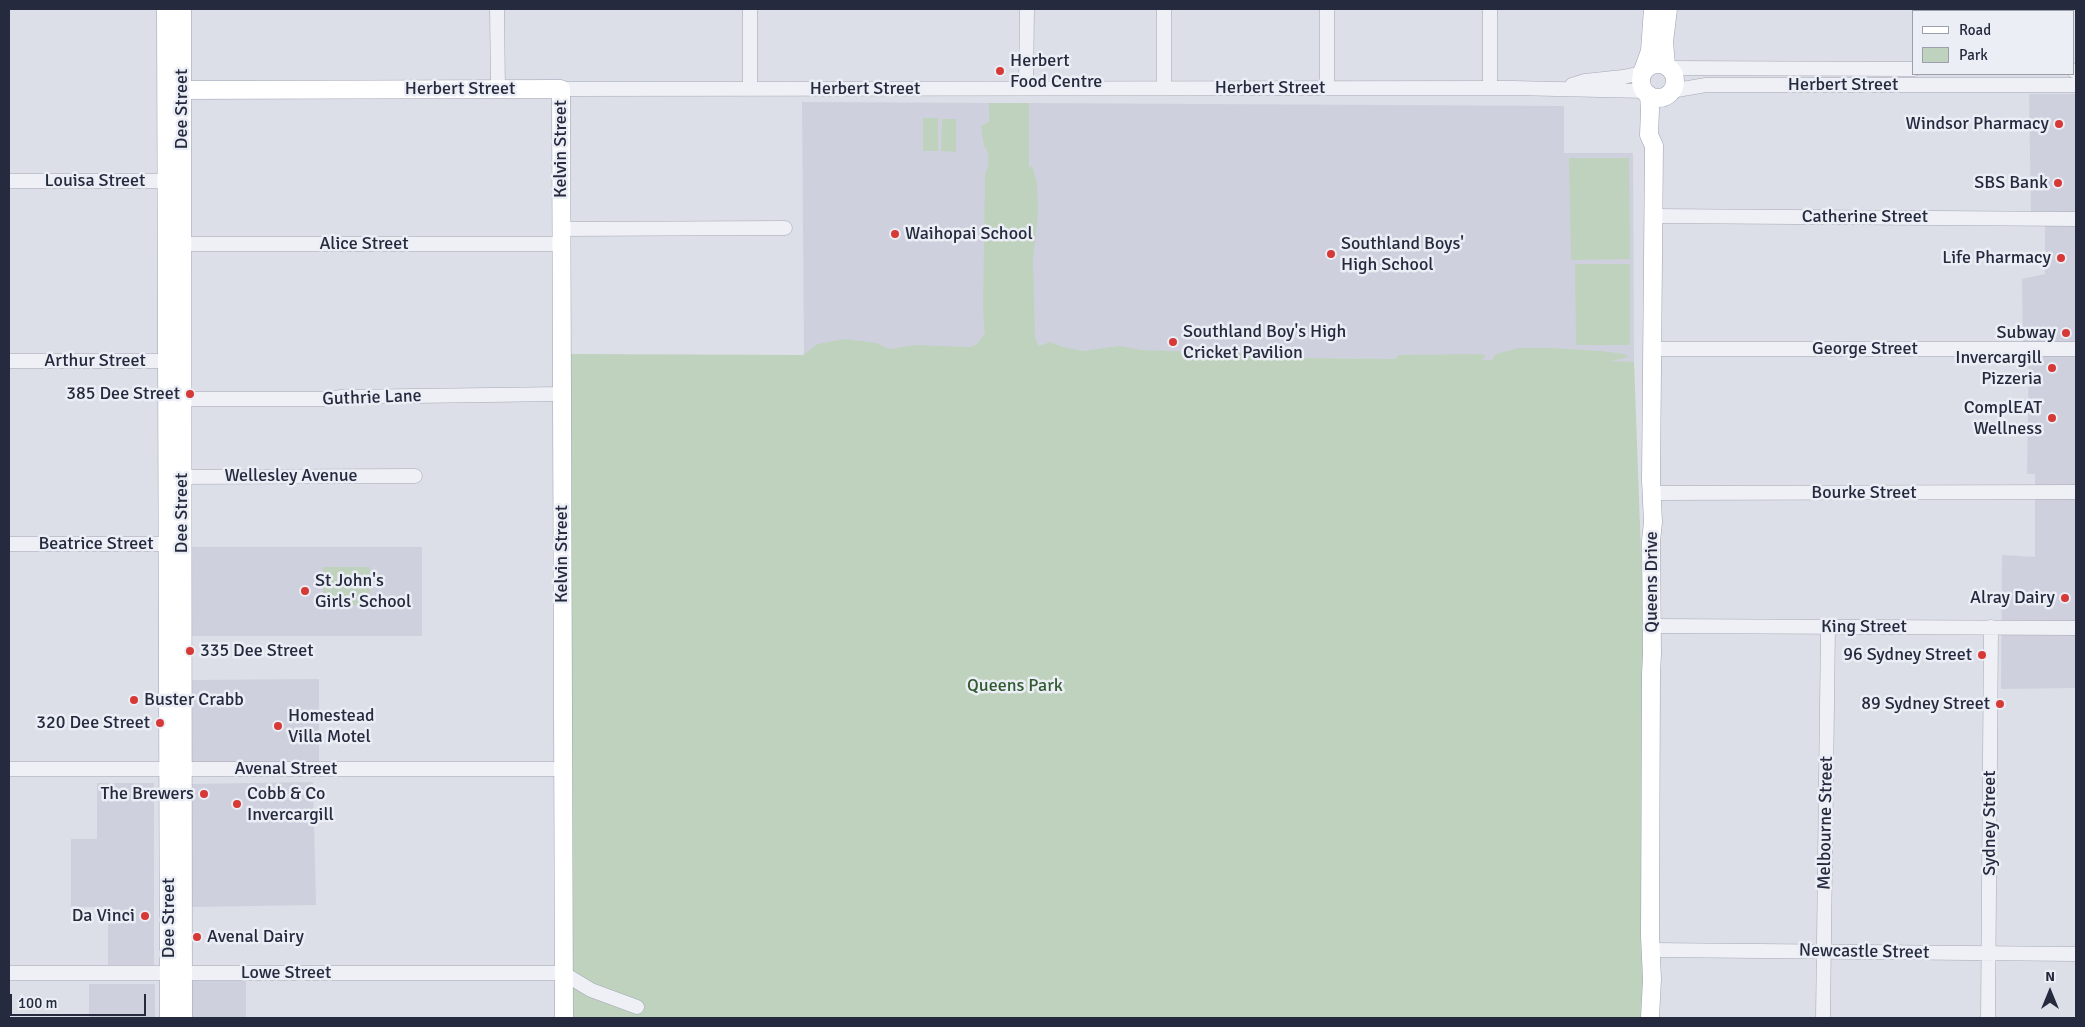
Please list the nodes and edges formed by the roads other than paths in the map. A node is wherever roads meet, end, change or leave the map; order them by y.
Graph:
1 (166, 9) edge
2 (182, 9) edge
3 (497, 9) edge
4 (750, 9) edge
5 (1027, 9) edge
6 (1164, 9) edge
7 (1327, 9) edge
8 (1490, 9) edge
9 (1653, 9) edge
10 (1668, 9) edge
11 (1667, 67) junction
12 (1880, 69) junction
13 (1912, 69) edge
14 (1642, 73) junction
15 (1879, 85) junction
16 (2076, 85) edge
17 (1026, 88) junction
18 (1164, 88) junction
19 (1327, 88) junction
20 (1490, 88) junction
21 (1564, 88) junction
22 (174, 89) junction
23 (498, 89) junction
24 (561, 89) junction
25 (750, 89) junction
26 (1646, 93) junction
27 (1669, 93) junction
28 (1654, 146) junction
29 (9, 181) edge
30 (174, 181) junction
31 (1653, 216) junction
32 (2076, 219) edge
33 (785, 228) dead end
34 (561, 237) junction
35 (174, 244) junction
36 (2076, 349) edge
37 (1653, 350) junction
38 (9, 361) edge
39 (175, 361) junction
40 (562, 394) junction
41 (182, 399) junction
42 (414, 476) dead end
43 (175, 477) junction
44 (2076, 492) edge
45 (1652, 493) junction
46 (9, 544) edge
47 (175, 544) junction
48 (1652, 626) junction
49 (1828, 627) junction
50 (1991, 627) junction
51 (2076, 628) edge
52 (563, 769) junction
53 (9, 770) edge
54 (175, 770) junction
55 (1652, 950) junction
56 (1824, 952) junction
57 (1988, 954) junction
58 (2076, 954) edge
59 (9, 973) edge
60 (176, 973) junction
61 (563, 973) junction
62 (637, 1008) dead end
63 (169, 1018) edge
64 (183, 1018) edge
65 (564, 1018) edge
66 (1650, 1018) edge
67 (1823, 1018) edge
68 (1988, 1018) edge

1 - 22 main road, Dee Street
2 - 22 main road, Dee Street
3 - 23 street
4 - 25 street
5 - 17 street
6 - 18 street
7 - 19 street
8 - 20 street
9 - 14 main road
10 - 11 main road
11 - 12 street, Herbert Street
11 - 14 main road, Herbert Street
11 - 27 main road
12 - 13 street, Herbert Street
12 - 15 street
14 - 21 street, Herbert Street
14 - 26 main road
15 - 16 street, Herbert Street
15 - 27 street, Herbert Street
17 - 18 street, Herbert Street
17 - 25 street, Herbert Street
18 - 19 street, Herbert Street
19 - 20 street, Herbert Street
20 - 21 street, Herbert Street
21 - 26 street, Herbert Street
22 - 23 main road, Herbert Street
22 - 30 main road, Dee Street
23 - 24 main road, Herbert Street
24 - 25 street, Herbert Street
24 - 34 main road, Kelvin Street
26 - 27 main road, Herbert Street
26 - 28 main road, Queens Drive
27 - 28 main road, Queens Drive
28 - 31 main road, Queens Drive
29 - 30 street, Louisa Street
30 - 35 main road, Dee Street
31 - 32 street, Catherine Street
31 - 37 main road, Queens Drive
33 - 34 street, Alice Street
34 - 35 street, Alice Street
34 - 40 main road, Kelvin Street
35 - 39 main road, Dee Street
36 - 37 street, George Street
37 - 45 main road, Queens Drive
38 - 39 street, Arthur Street
39 - 41 main road, Dee Street
39 - 43 main road, Dee Street
40 - 41 street, Guthrie Lane
40 - 52 main road, Kelvin Street
41 - 43 main road, Dee Street
42 - 43 street, Wellesley Avenue
43 - 47 main road, Dee Street
44 - 45 street, Bourke Street
45 - 48 main road, Queens Drive
46 - 47 street, Beatrice Street
47 - 54 main road, Dee Street
48 - 49 street, King Street
48 - 55 main road, Queens Drive
49 - 50 street, King Street
49 - 56 street, Melbourne Street
50 - 51 street, King Street
50 - 57 street, Sydney Street
52 - 54 street, Avenal Street
52 - 61 main road, Kelvin Street
53 - 54 street, Avenal Street
54 - 60 main road, Dee Street
55 - 56 street, Newcastle Street
55 - 66 main road, Queens Drive
56 - 57 street, Newcastle Street
56 - 67 street, Melbourne Street
57 - 58 street, Newcastle Street
57 - 68 street, Sydney Street
59 - 60 street, Lowe Street
60 - 61 street, Lowe Street
60 - 63 main road, Dee Street
60 - 64 main road, Dee Street
61 - 62 street
61 - 65 main road, Kelvin Street

